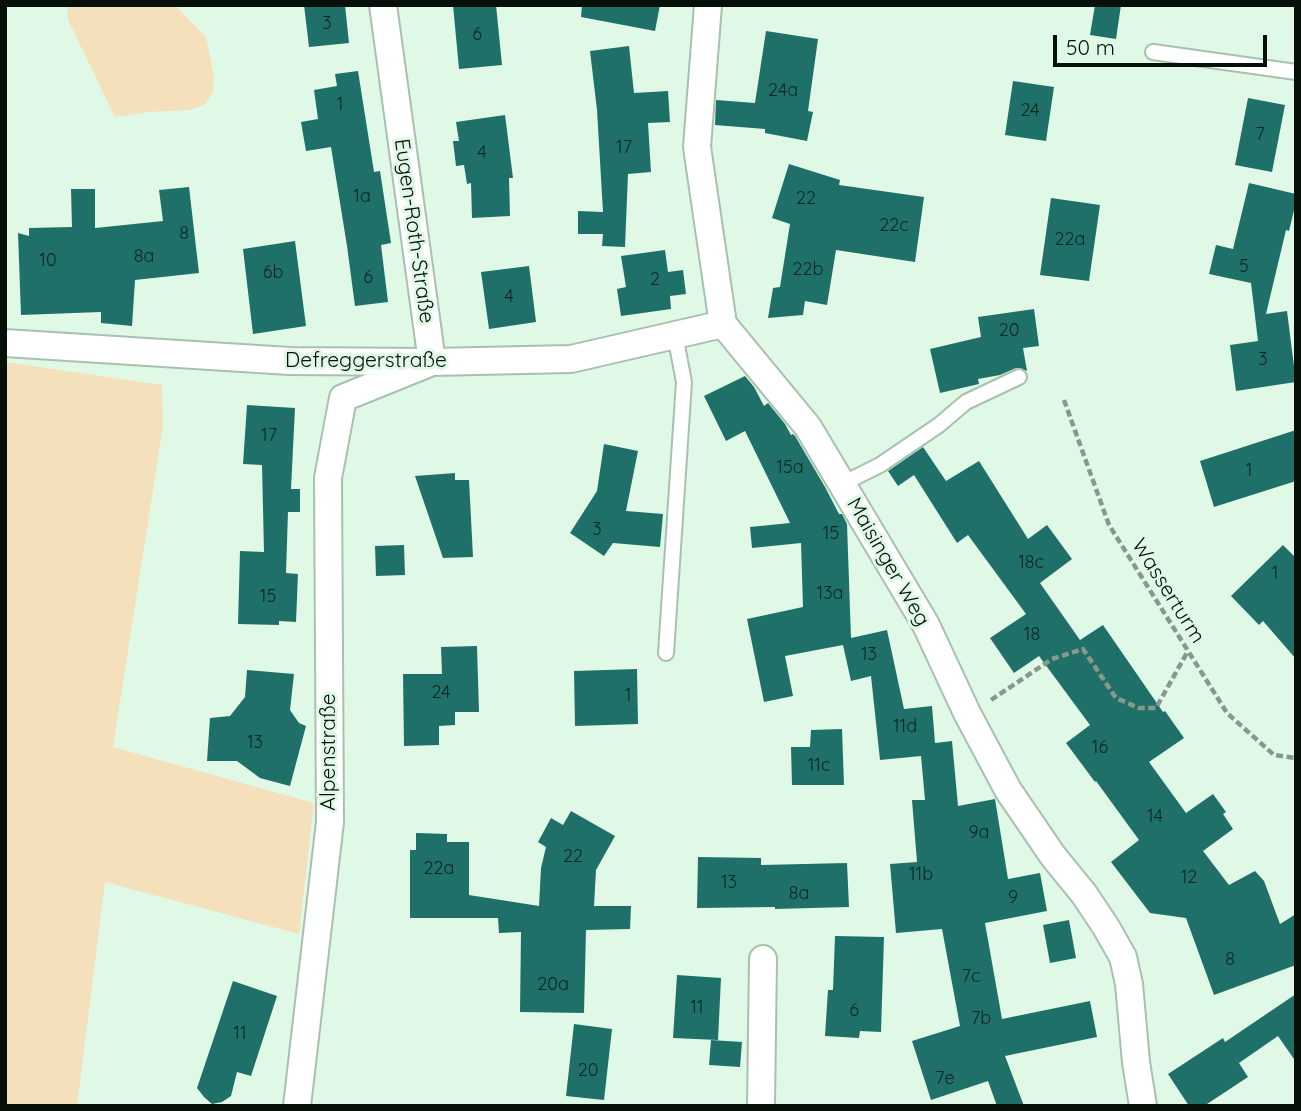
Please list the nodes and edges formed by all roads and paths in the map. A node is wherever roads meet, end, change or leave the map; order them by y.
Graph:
1 (383, 5) edge
2 (708, 5) edge
3 (1153, 52) dead end
4 (1296, 72) edge
5 (723, 324) junction
6 (675, 335) junction
7 (5, 343) edge
8 (432, 362) junction
9 (1019, 377) dead end
10 (1064, 400) dead end
11 (842, 484) junction
12 (1188, 651) junction
13 (666, 653) dead end
14 (967, 713) junction
15 (1296, 758) edge
16 (763, 958) dead end
17 (297, 1106) edge
18 (761, 1106) edge
19 (1143, 1106) edge

1 - 8 street, Eugen-Roth-Straße
2 - 5 street
3 - 4 lane
5 - 6 street, Defreggerstraße
5 - 11 street, Maisinger Weg
6 - 8 street, Defreggerstraße
6 - 13 lane
7 - 8 street, Defreggerstraße
8 - 17 street, Alpenstraße
9 - 11 lane
10 - 12 path, Wasserturm
11 - 14 street, Maisinger Weg
12 - 14 path
12 - 15 path, Wasserturm
14 - 19 street, Maisinger Weg
16 - 18 street

